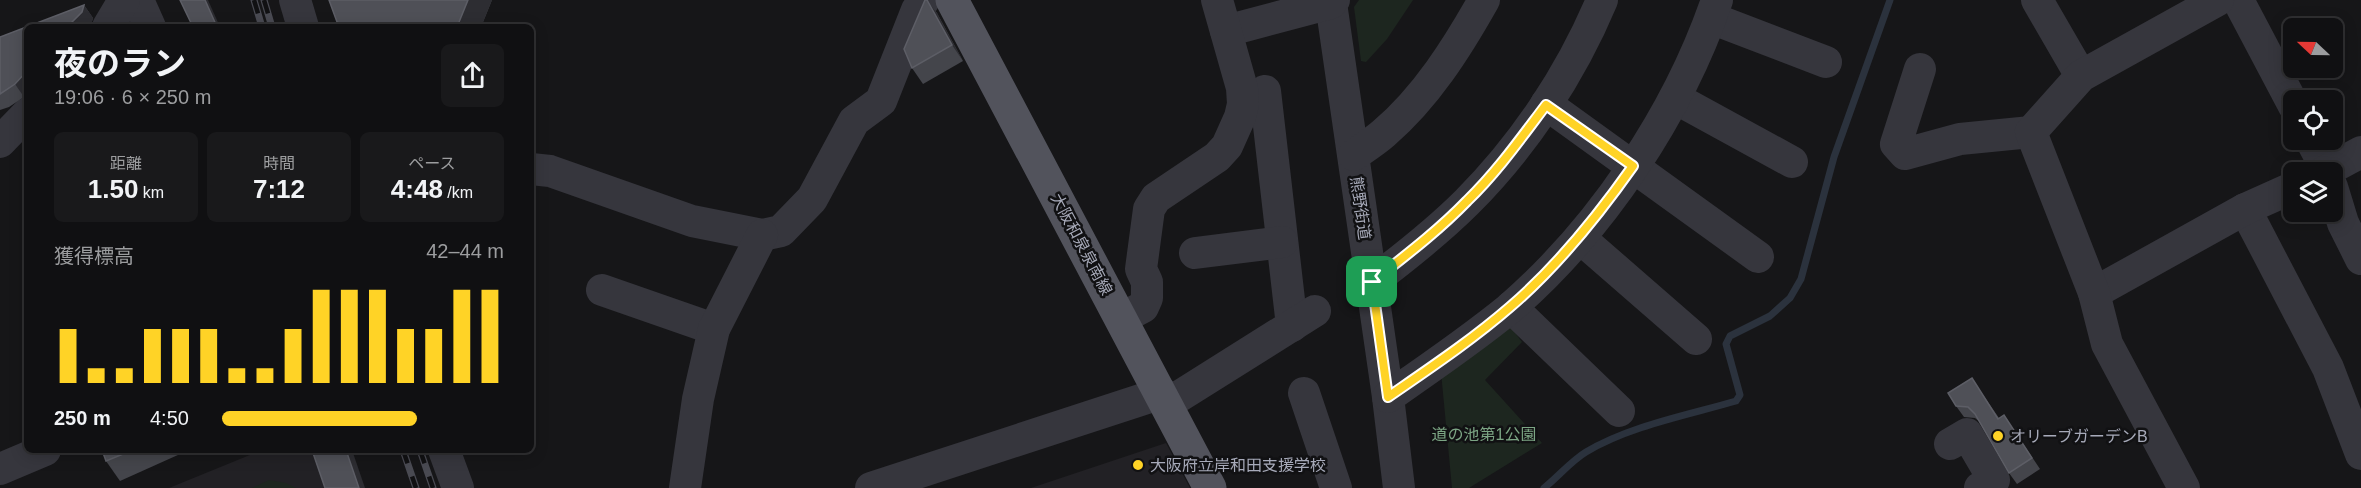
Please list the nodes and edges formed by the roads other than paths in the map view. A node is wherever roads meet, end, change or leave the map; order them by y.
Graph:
1 (124, 0) edge
2 (138, 0) edge
3 (294, 0) edge
4 (924, 0) edge
5 (952, 0) edge
6 (1217, 0) edge
7 (1484, 0) edge
8 (1602, 0) edge
9 (2037, 0) edge
10 (2217, 0) edge
11 (2238, 0) edge
12 (1333, 2) edge
13 (1289, 7) edge
14 (1714, 9) edge
15 (110, 24) edge
16 (149, 24) edge
17 (302, 24) edge
18 (1226, 31) junction
19 (1826, 63) dead end
20 (1920, 69) dead end
21 (2081, 76) junction
22 (2286, 90) edge
23 (1264, 91) dead end
24 (1675, 98) junction
25 (1546, 105) junction
26 (24, 117) edge
27 (2031, 132) junction
28 (0, 142) edge
29 (2361, 152) edge
30 (1354, 155) junction
31 (1792, 162) dead end
32 (2343, 165) edge
33 (1633, 166) junction
34 (534, 169) edge
35 (2283, 192) edge
36 (2245, 209) junction
37 (2343, 222) edge
38 (762, 235) junction
39 (1580, 238) junction
40 (1282, 242) junction
41 (1195, 253) dead end
42 (1758, 257) dead end
43 (2361, 259) edge
44 (1372, 282) junction
45 (602, 290) dead end
46 (2094, 293) junction
47 (1511, 307) junction
48 (1122, 318) junction
49 (714, 328) junction
50 (1696, 339) dead end
51 (1304, 393) dead end
52 (1388, 397) junction
53 (1165, 399) junction
54 (1619, 411) dead end
55 (1950, 444) dead end
56 (38, 453) edge
57 (445, 453) edge
58 (2361, 454) edge
59 (0, 470) edge
60 (458, 488) edge
61 (685, 488) edge
62 (872, 488) edge
63 (1210, 488) edge
64 (1336, 488) edge
65 (1399, 488) edge
66 (1980, 488) edge
67 (2184, 488) edge

1 - 15 street
2 - 16 street
3 - 17 street
4 - 38 street
5 - 48 main road, 大阪和泉泉南線
6 - 18 street
7 - 30 street
8 - 25 street
9 - 21 street
10 - 21 street
11 - 22 street
12 - 13 street
12 - 30 street, 熊野街道
13 - 18 street
14 - 19 street
14 - 24 street
18 - 48 street
20 - 27 street
21 - 27 street
23 - 40 street
24 - 31 street
24 - 33 street
25 - 33 street
25 - 44 street
26 - 28 street
27 - 46 street
29 - 32 street
30 - 44 street, 熊野街道
33 - 39 street
33 - 42 street
34 - 38 street
35 - 36 street
36 - 46 street
36 - 58 street
37 - 43 street
38 - 49 street
39 - 47 street
39 - 50 street
40 - 41 street
40 - 53 street
44 - 52 street, 熊野街道
45 - 49 street
46 - 67 street
47 - 52 street
47 - 54 street
48 - 53 main road, 大阪和泉泉南線
49 - 61 street
51 - 64 street
52 - 65 street, 熊野街道
53 - 62 street
53 - 63 main road, 大阪和泉泉南線
55 - 66 street
56 - 59 street
57 - 60 street

